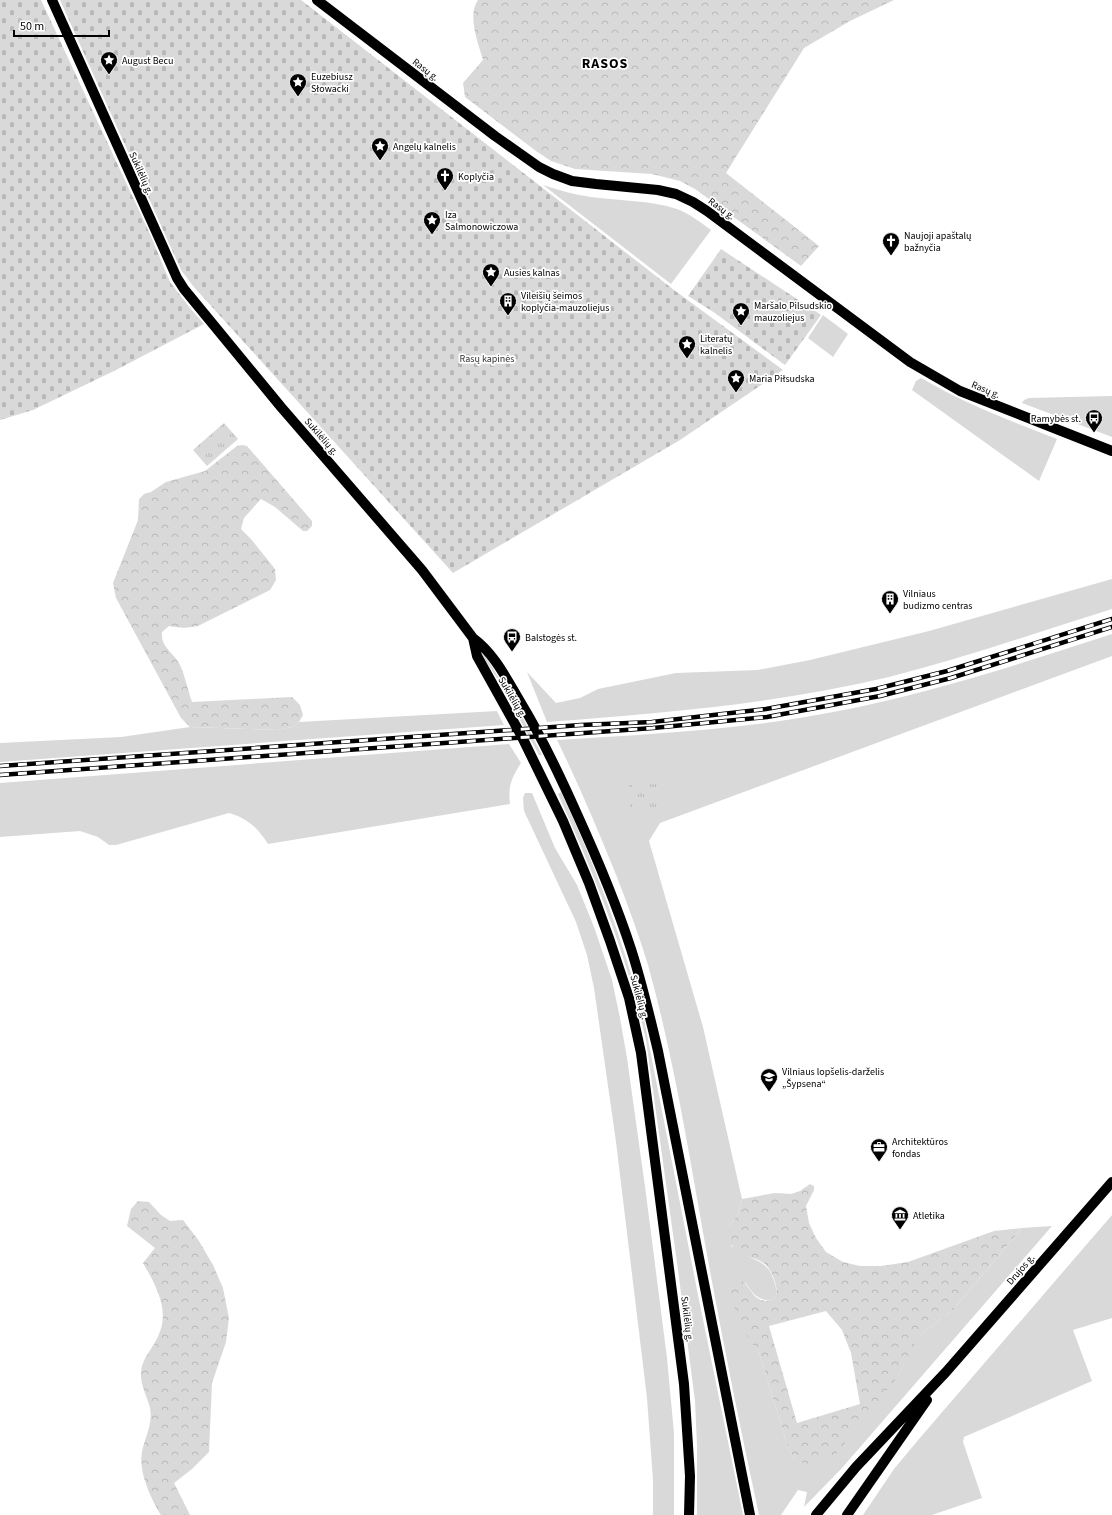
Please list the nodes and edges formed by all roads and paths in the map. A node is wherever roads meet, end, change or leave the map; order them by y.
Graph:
1 (52, 0) edge
2 (317, 0) edge
3 (1112, 452) edge
4 (473, 638) junction
5 (1112, 1182) edge
6 (946, 1372) junction
7 (689, 1515) edge
8 (750, 1515) edge
9 (816, 1515) edge
10 (848, 1515) edge

1 - 4 main road, Sukilėlių g.
2 - 3 main road, Rasų g.
4 - 7 main road, Sukilėlių g.
4 - 8 main road
5 - 6 main road, Drujos g.
6 - 9 main road, Drujos g.
6 - 10 main road, Drujos g.

